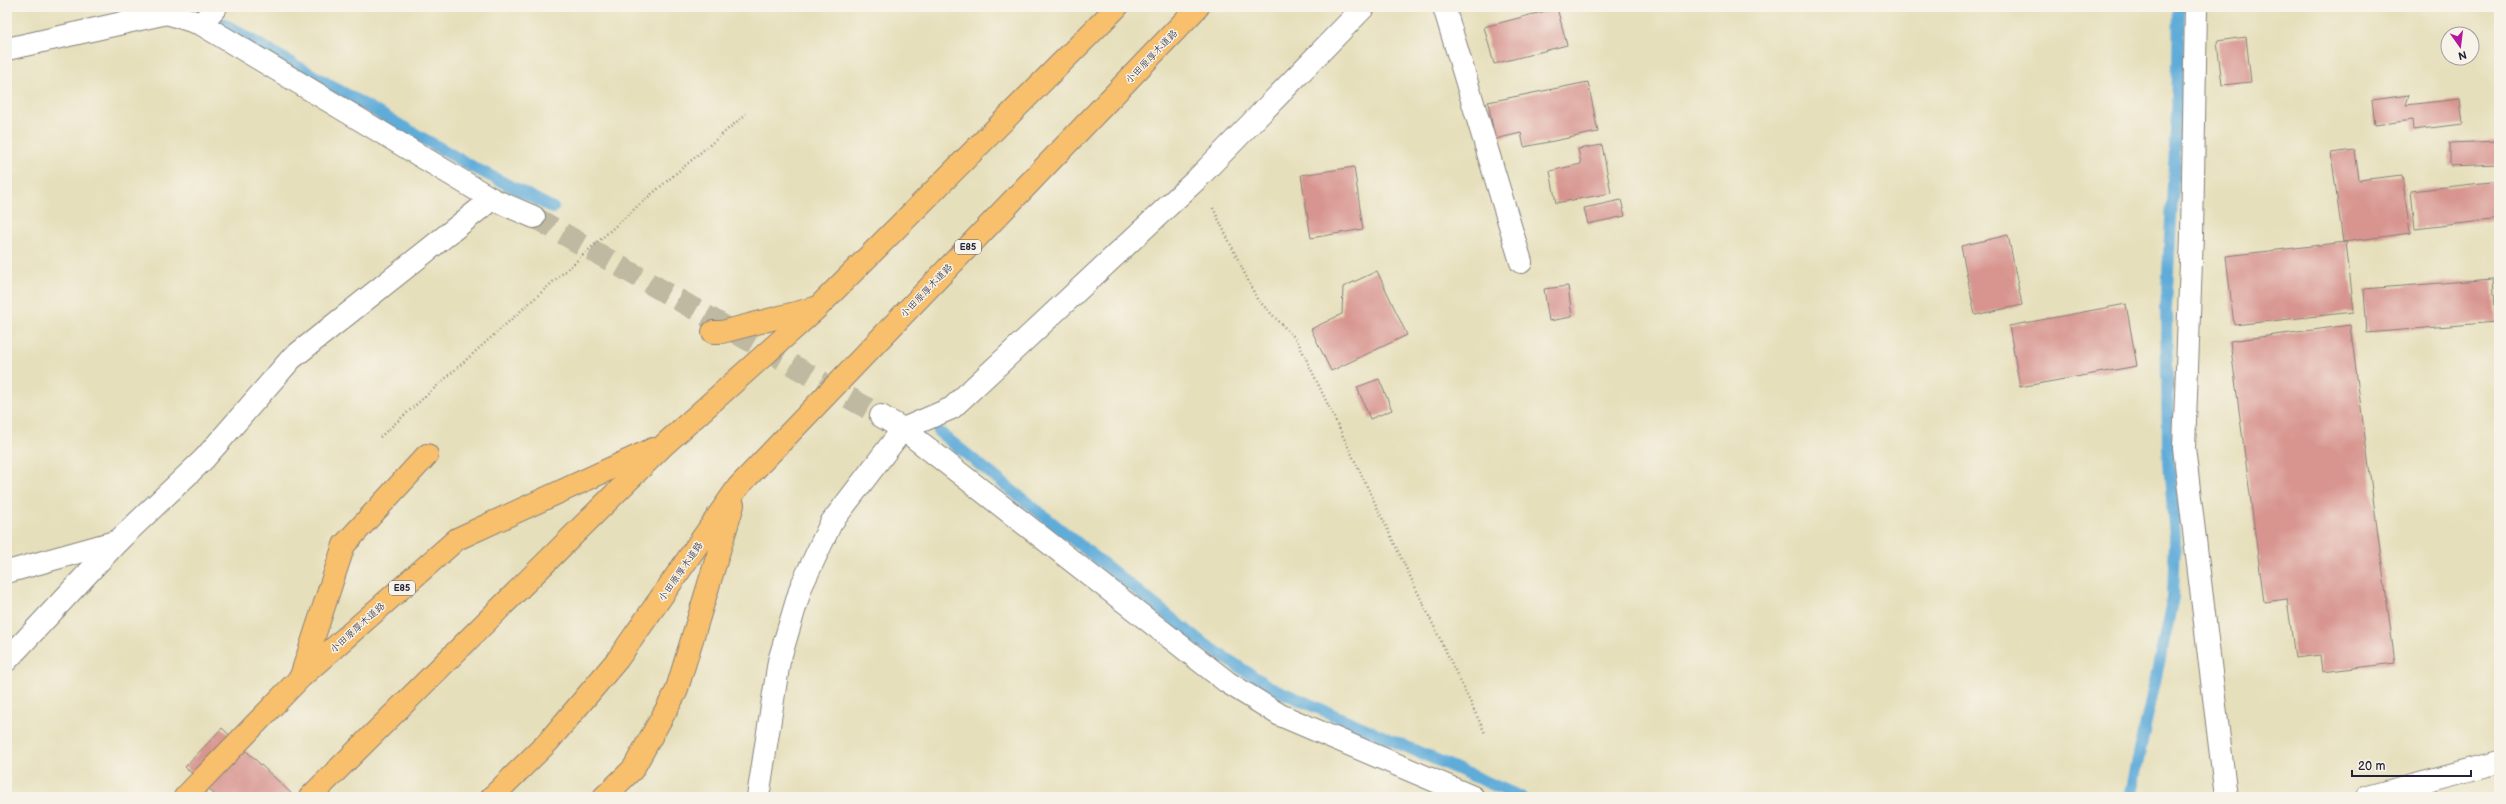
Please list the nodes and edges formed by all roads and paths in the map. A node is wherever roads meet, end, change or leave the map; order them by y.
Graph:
1 (216, 7) edge
2 (1097, 7) edge
3 (1117, 7) edge
4 (1198, 7) edge
5 (1364, 7) edge
6 (1444, 7) edge
7 (2196, 7) edge
8 (162, 10) edge
9 (201, 24) junction
10 (7, 49) edge
11 (746, 114) dead end
12 (1197, 179) junction
13 (492, 199) junction
14 (916, 207) junction
15 (534, 217) tunnel mouth
16 (1521, 262) dead end
17 (818, 307) junction
18 (713, 332) dead end
19 (881, 416) tunnel mouth
20 (903, 429) junction
21 (380, 437) dead end
22 (665, 444) junction
23 (427, 455) dead end
24 (738, 487) junction
25 (118, 541) junction
26 (7, 572) edge
27 (7, 660) edge
28 (301, 677) junction
29 (1485, 733) dead end
30 (2499, 762) edge
31 (185, 797) edge
32 (310, 797) edge
33 (492, 797) edge
34 (604, 797) edge
35 (758, 797) edge
36 (1472, 797) edge
37 (2226, 797) edge
38 (2367, 797) edge

1 - 9 street
2 - 14 highway
3 - 14 highway, 小田原厚木道路 / E85
4 - 24 highway, 小田原厚木道路 / E85
5 - 12 street
6 - 16 street
7 - 37 street
8 - 9 street
8 - 10 street
9 - 13 street
11 - 21 path
12 - 20 street
12 - 29 path
13 - 15 street
13 - 25 street
14 - 17 highway, 小田原厚木道路 / E85
17 - 18 highway
17 - 22 highway, 小田原厚木道路 / E85
19 - 20 street
20 - 35 street
20 - 36 street
22 - 28 highway, 小田原厚木道路 / E85
22 - 32 highway, 小田原厚木道路 / E85
23 - 28 highway
24 - 33 highway, 小田原厚木道路 / E85
24 - 34 highway, 小田原厚木道路 / E85
25 - 26 street
25 - 27 street
28 - 31 highway, 小田原厚木道路 / E85
30 - 38 street

